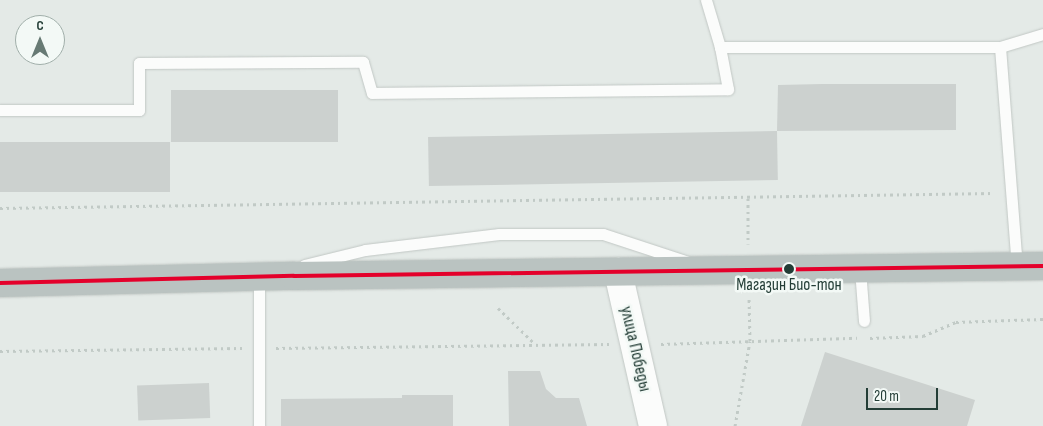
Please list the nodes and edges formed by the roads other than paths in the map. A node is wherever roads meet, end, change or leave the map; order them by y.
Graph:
1 (706, 0) edge
2 (1043, 34) edge
3 (720, 47) junction
4 (1000, 47) junction
5 (0, 110) edge
6 (1030, 267) edge
7 (860, 269) junction
8 (716, 271) junction
9 (618, 272) junction
10 (258, 277) junction
11 (0, 283) edge
12 (864, 321) dead end
13 (259, 426) edge
14 (653, 426) edge

1 - 3 lane
2 - 4 lane
3 - 4 lane
3 - 5 lane
4 - 6 lane
6 - 7 highway
7 - 8 highway
7 - 12 lane
8 - 9 highway
8 - 10 lane
9 - 10 highway
9 - 14 street, улица Победы
10 - 11 highway
10 - 13 lane

